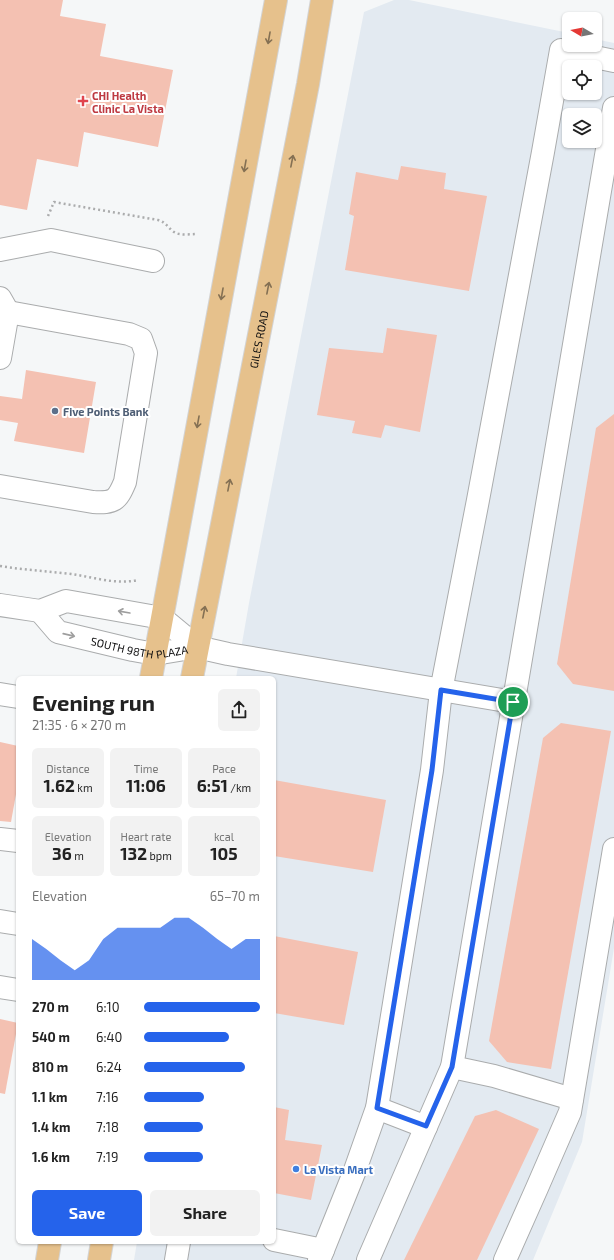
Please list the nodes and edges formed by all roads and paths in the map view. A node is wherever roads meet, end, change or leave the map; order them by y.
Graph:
1 (276, 0) edge
2 (322, 0) edge
3 (614, 61) edge
4 (614, 108) edge
5 (197, 234) dead end
6 (48, 241) junction
7 (0, 250) edge
8 (153, 261) dead end
9 (4, 305) edge
10 (0, 358) edge
11 (0, 486) edge
12 (0, 566) edge
13 (138, 580) dead end
14 (0, 605) edge
15 (40, 611) junction
16 (162, 618) junction
17 (197, 647) junction
18 (155, 654) junction
19 (151, 676) edge
20 (192, 676) edge
21 (441, 690) junction
22 (0, 694) edge
23 (16, 697) edge
24 (513, 702) junction
25 (0, 839) edge
26 (16, 841) edge
27 (614, 849) edge
28 (0, 921) edge
29 (16, 924) edge
30 (0, 987) edge
31 (16, 990) edge
32 (452, 1067) junction
33 (572, 1099) junction
34 (377, 1108) junction
35 (426, 1126) junction
36 (276, 1241) edge
37 (50, 1244) edge
38 (102, 1244) edge
39 (179, 1244) edge
40 (321, 1255) edge
41 (47, 1260) edge
42 (99, 1260) edge
43 (176, 1260) edge
44 (368, 1260) edge
45 (506, 1260) edge

1 -> 16 main road
17 -> 2 main road, GILES ROAD
3 - 21 street
4 - 24 street
5 - 6 path
6 - 7 street
6 - 8 street
9 - 10 street
9 - 11 street
12 - 13 path
14 - 15 street, SOUTH 98TH PLAZA
16 -> 15 street, SOUTH 98TH PLAZA
15 -> 18 street, SOUTH 98TH PLAZA
16 - 17 street, SOUTH 98TH PLAZA
16 - 18 main road
17 - 18 street, SOUTH 98TH PLAZA
17 - 20 main road, GILES ROAD
17 - 21 street
18 - 19 main road
21 - 24 street
21 - 34 street
22 - 23 street
24 - 32 street
25 - 26 street
27 - 33 street
28 - 29 street
30 - 31 street
32 - 33 street
32 - 35 street
33 - 45 street
34 - 35 street
34 - 40 street
35 - 44 street
36 - 40 street
37 - 41 main road
38 - 42 main road
39 - 43 street

